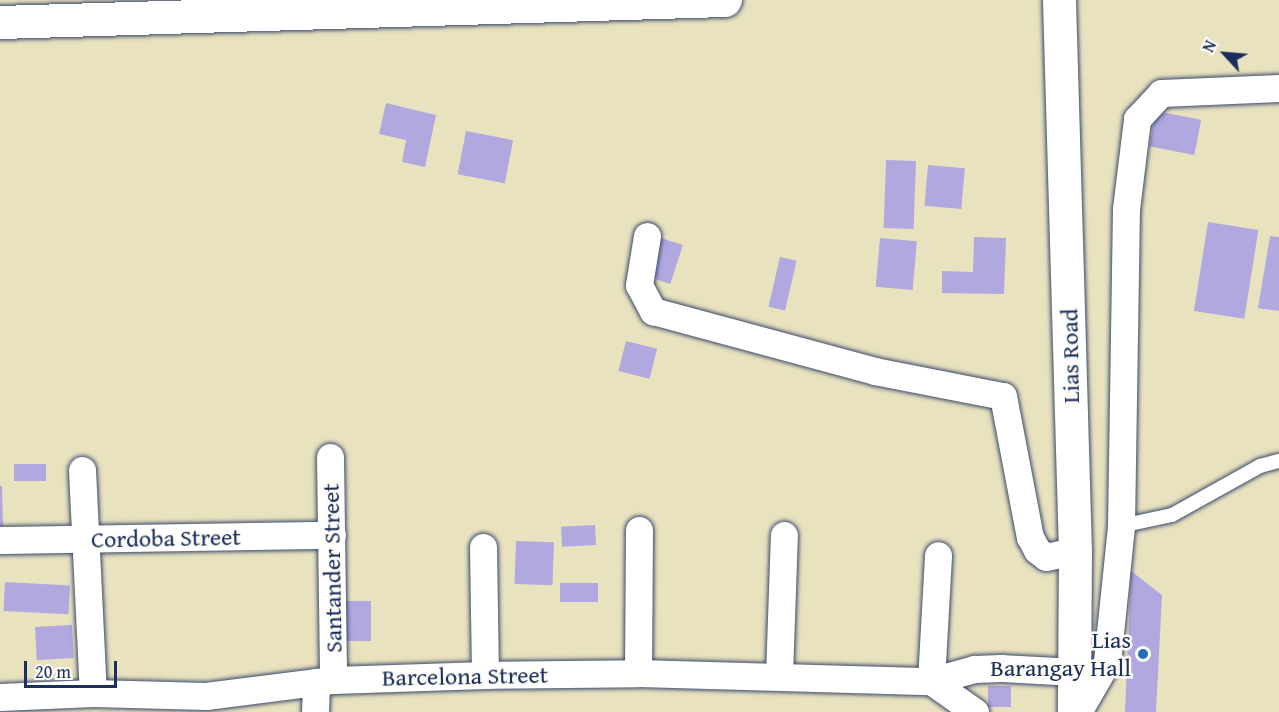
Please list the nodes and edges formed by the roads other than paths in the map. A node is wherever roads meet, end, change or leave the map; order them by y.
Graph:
1 (724, 0) edge
2 (1059, 0) edge
3 (0, 22) edge
4 (1279, 88) edge
5 (647, 236) dead end
6 (330, 456) dead end
7 (1279, 461) edge
8 (82, 470) dead end
9 (1121, 526) junction
10 (639, 530) dead end
11 (332, 534) junction
12 (784, 535) dead end
13 (87, 539) junction
14 (0, 540) edge
15 (483, 547) dead end
16 (1075, 551) junction
17 (938, 555) dead end
18 (1075, 672) junction
19 (638, 673) junction
20 (485, 675) junction
21 (779, 676) junction
22 (325, 681) junction
23 (931, 681) junction
24 (93, 693) junction
25 (0, 697) edge
26 (315, 712) edge
27 (975, 712) edge
28 (1076, 712) edge

1 - 3 main road
2 - 16 main road, Lias Road
4 - 9 street
5 - 16 street
6 - 11 street, Santander Street
7 - 9 lane
8 - 13 street
9 - 28 street
10 - 19 street
11 - 13 street, Cordoba Street
11 - 22 street, Santander Street
12 - 21 street
13 - 14 street, Cordoba Street
13 - 24 street
15 - 20 street
16 - 18 main road, Lias Road
17 - 23 street
18 - 23 street, Barcelona Street
18 - 28 main road, Lias Road
19 - 20 street, Barcelona Street
19 - 21 street, Barcelona Street
20 - 22 street, Barcelona Street
21 - 23 street, Barcelona Street
22 - 24 street, Barcelona Street
22 - 26 street, Santander Street
23 - 27 street
24 - 25 street, Barcelona Street

